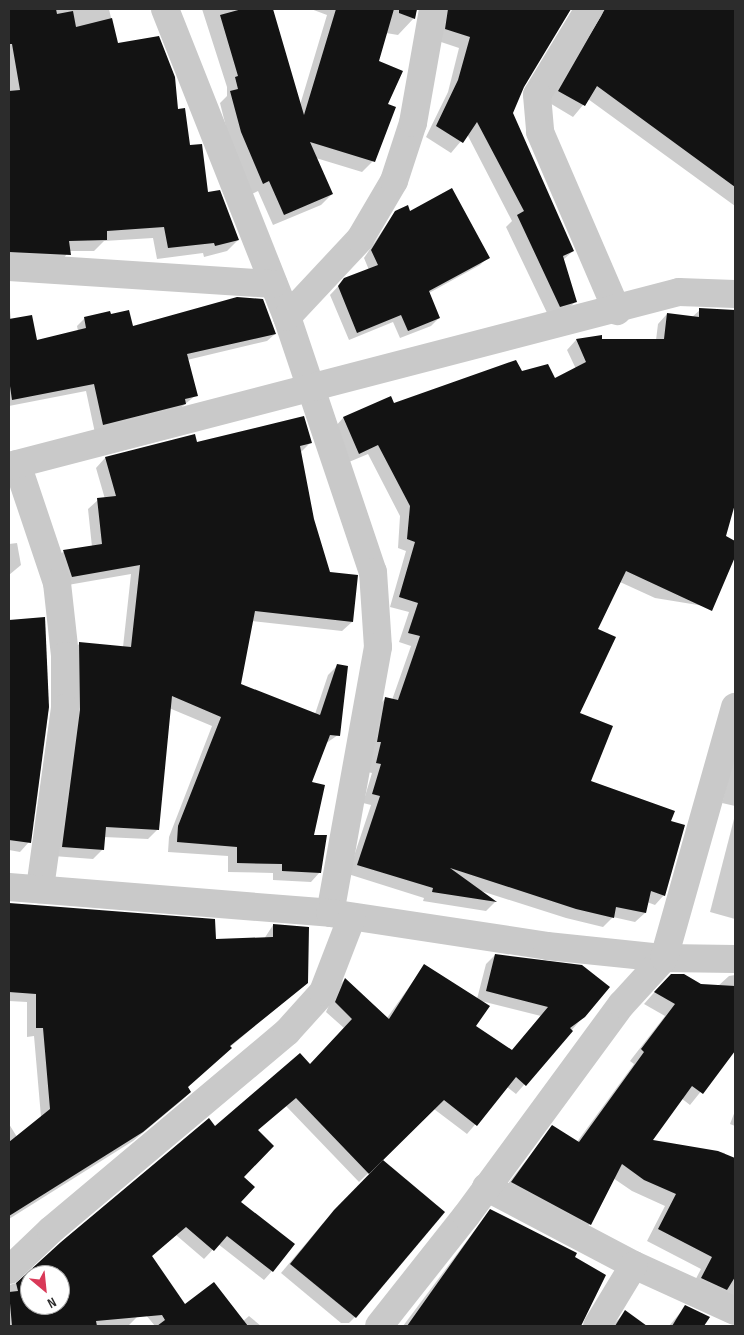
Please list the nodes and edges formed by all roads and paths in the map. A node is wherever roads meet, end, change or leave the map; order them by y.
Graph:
1 (165, 9) edge
2 (433, 9) edge
3 (589, 9) edge
4 (9, 267) edge
5 (273, 284) junction
6 (735, 294) edge
7 (617, 311) junction
8 (287, 317) junction
9 (309, 390) junction
10 (13, 465) edge
11 (735, 707) edge
12 (9, 887) edge
13 (40, 889) junction
14 (341, 915) junction
15 (664, 958) junction
16 (735, 959) edge
17 (486, 1187) junction
18 (634, 1265) junction
19 (9, 1270) edge
20 (735, 1311) edge
21 (379, 1326) edge
22 (597, 1326) edge

1 - 5 street
2 - 8 street
3 - 7 street
4 - 5 street
5 - 8 street
6 - 7 street
7 - 9 street
8 - 9 street
9 - 10 street
9 - 14 street
10 - 13 street
11 - 15 street
12 - 13 street
13 - 14 street
14 - 15 street
14 - 19 street
15 - 16 street
15 - 17 street
17 - 18 street
17 - 21 street
18 - 20 street
18 - 22 street

